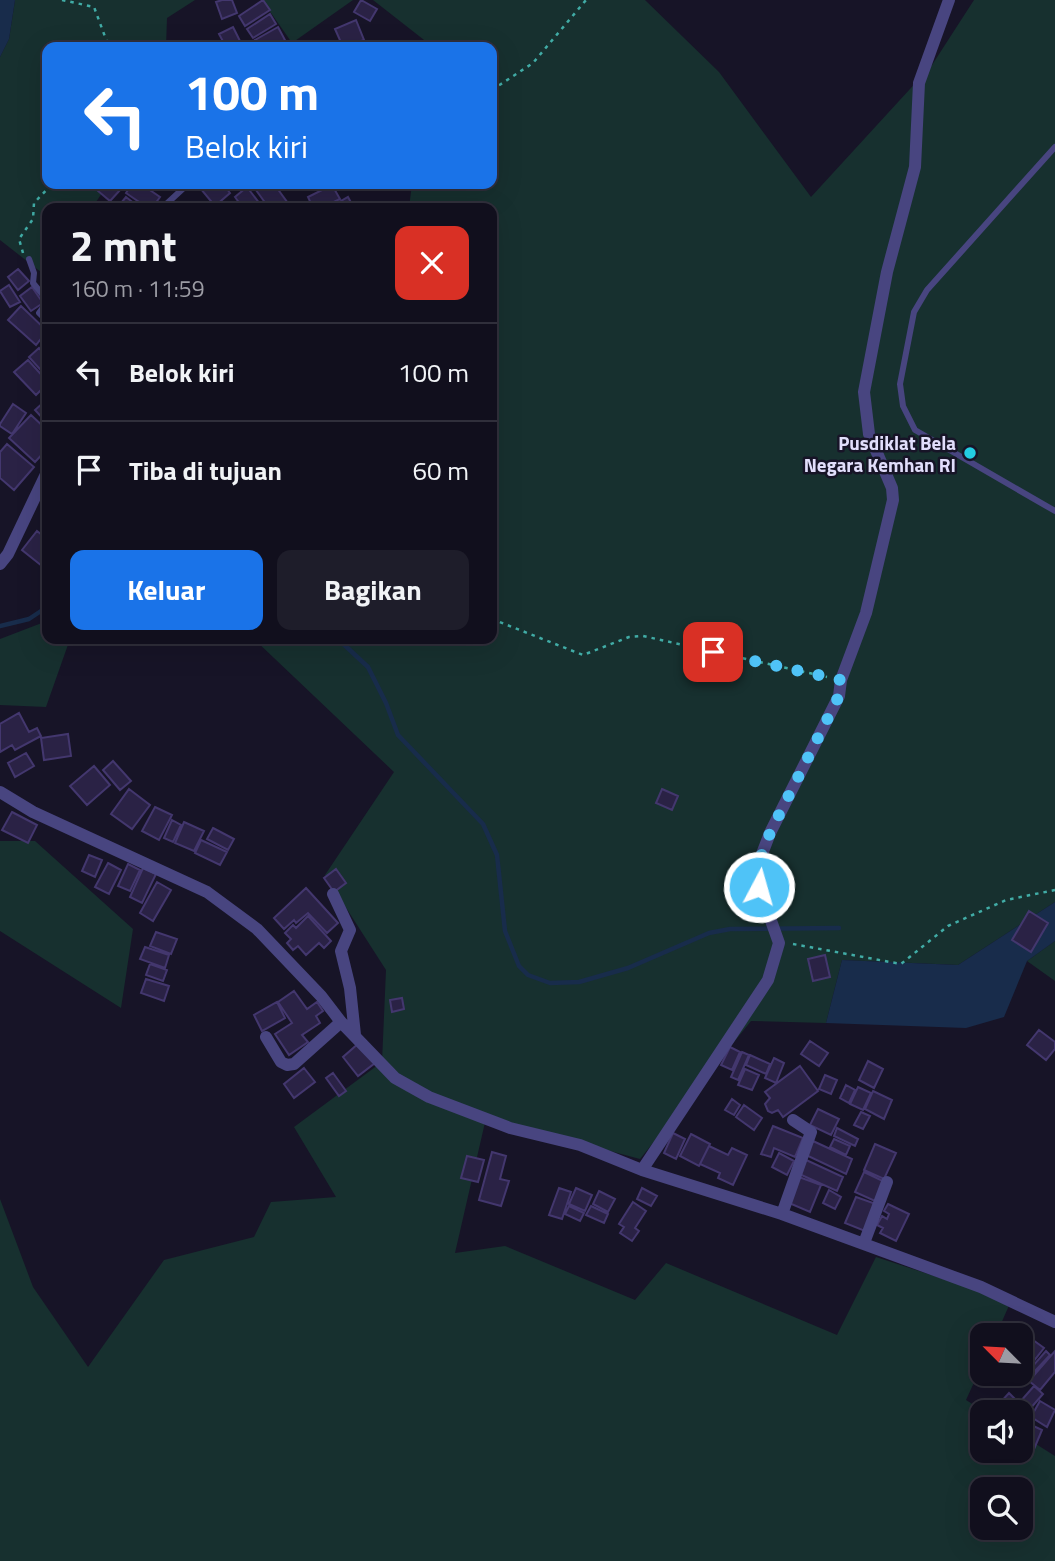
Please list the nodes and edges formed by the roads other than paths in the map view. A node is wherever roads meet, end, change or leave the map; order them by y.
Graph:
1 (949, 0) edge
2 (1055, 147) edge
3 (183, 189) edge
4 (167, 203) edge
5 (29, 260) road end
6 (42, 295) edge
7 (42, 483) edge
8 (1055, 511) edge
9 (0, 564) edge
10 (0, 792) edge
11 (334, 894) dead end
12 (341, 1022) junction
13 (355, 1035) junction
14 (266, 1037) dead end
15 (793, 1120) dead end
16 (642, 1170) junction
17 (887, 1182) dead end
18 (782, 1214) junction
19 (864, 1243) junction
20 (1055, 1322) edge

1 - 16 street
2 - 8 lane
3 - 4 lane
5 - 6 lane
7 - 9 street
10 - 12 street
11 - 13 street
12 - 13 street
12 - 14 street
13 - 16 street
15 - 18 street
16 - 18 street
17 - 19 street
18 - 19 street
19 - 20 street

